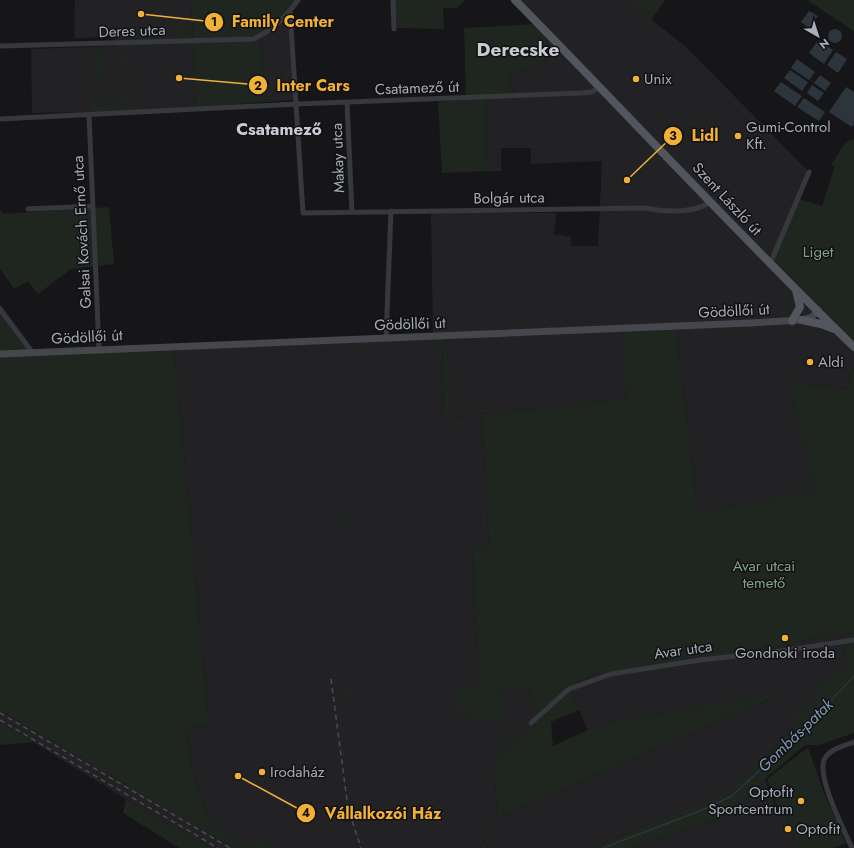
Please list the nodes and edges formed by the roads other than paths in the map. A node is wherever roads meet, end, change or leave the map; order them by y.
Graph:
1 (298, 0) edge
2 (393, 0) edge
3 (514, 0) edge
4 (290, 11) junction
5 (394, 29) dead end
6 (0, 46) edge
7 (600, 86) junction
8 (347, 103) junction
9 (297, 104) junction
10 (89, 115) junction
11 (0, 119) edge
12 (809, 172) dead end
13 (711, 201) junction
14 (93, 206) junction
15 (28, 209) dead end
16 (391, 211) junction
17 (352, 212) junction
18 (770, 264) junction
19 (796, 289) junction
20 (0, 309) edge
21 (818, 310) junction
22 (802, 320) junction
23 (792, 321) junction
24 (837, 330) junction
25 (386, 338) junction
26 (854, 347) edge
27 (99, 348) junction
28 (32, 352) junction
29 (0, 354) edge
30 (854, 640) edge
31 (531, 723) dead end
32 (854, 742) edge
33 (852, 848) edge

1 - 4 street, Deres utca
2 - 5 street
3 - 7 main road, Szent László út
4 - 6 street, Deres utca
4 - 9 street
7 - 8 street, Csatamező út
7 - 13 main road, Szent László út
8 - 9 street, Csatamező út
8 - 17 street, Makay utca
9 - 10 street, Csatamező út
9 - 17 street, Bolgár utca
10 - 11 street, Csatamező út
10 - 14 street, Galsai Kovách Ernő utca
12 - 18 street
13 - 16 street, Bolgár utca
13 - 18 main road, Szent László út
14 - 15 street
14 - 27 street, Galsai Kovách Ernő utca
16 - 17 street, Bolgár utca
16 - 25 street
18 - 19 main road, Szent László út
19 - 21 main road, Szent László út
19 - 23 main road
20 - 28 street
21 - 22 main road, Gödöllői út
21 - 24 main road, Szent László út
22 - 23 main road, Gödöllői út
22 - 24 main road
23 - 25 main road, Gödöllői út
24 - 26 main road, Szent László út
25 - 27 main road, Gödöllői út
27 - 28 main road, Gödöllői út
28 - 29 main road, Gödöllői út
30 - 31 street, Avar utca
32 - 33 street

